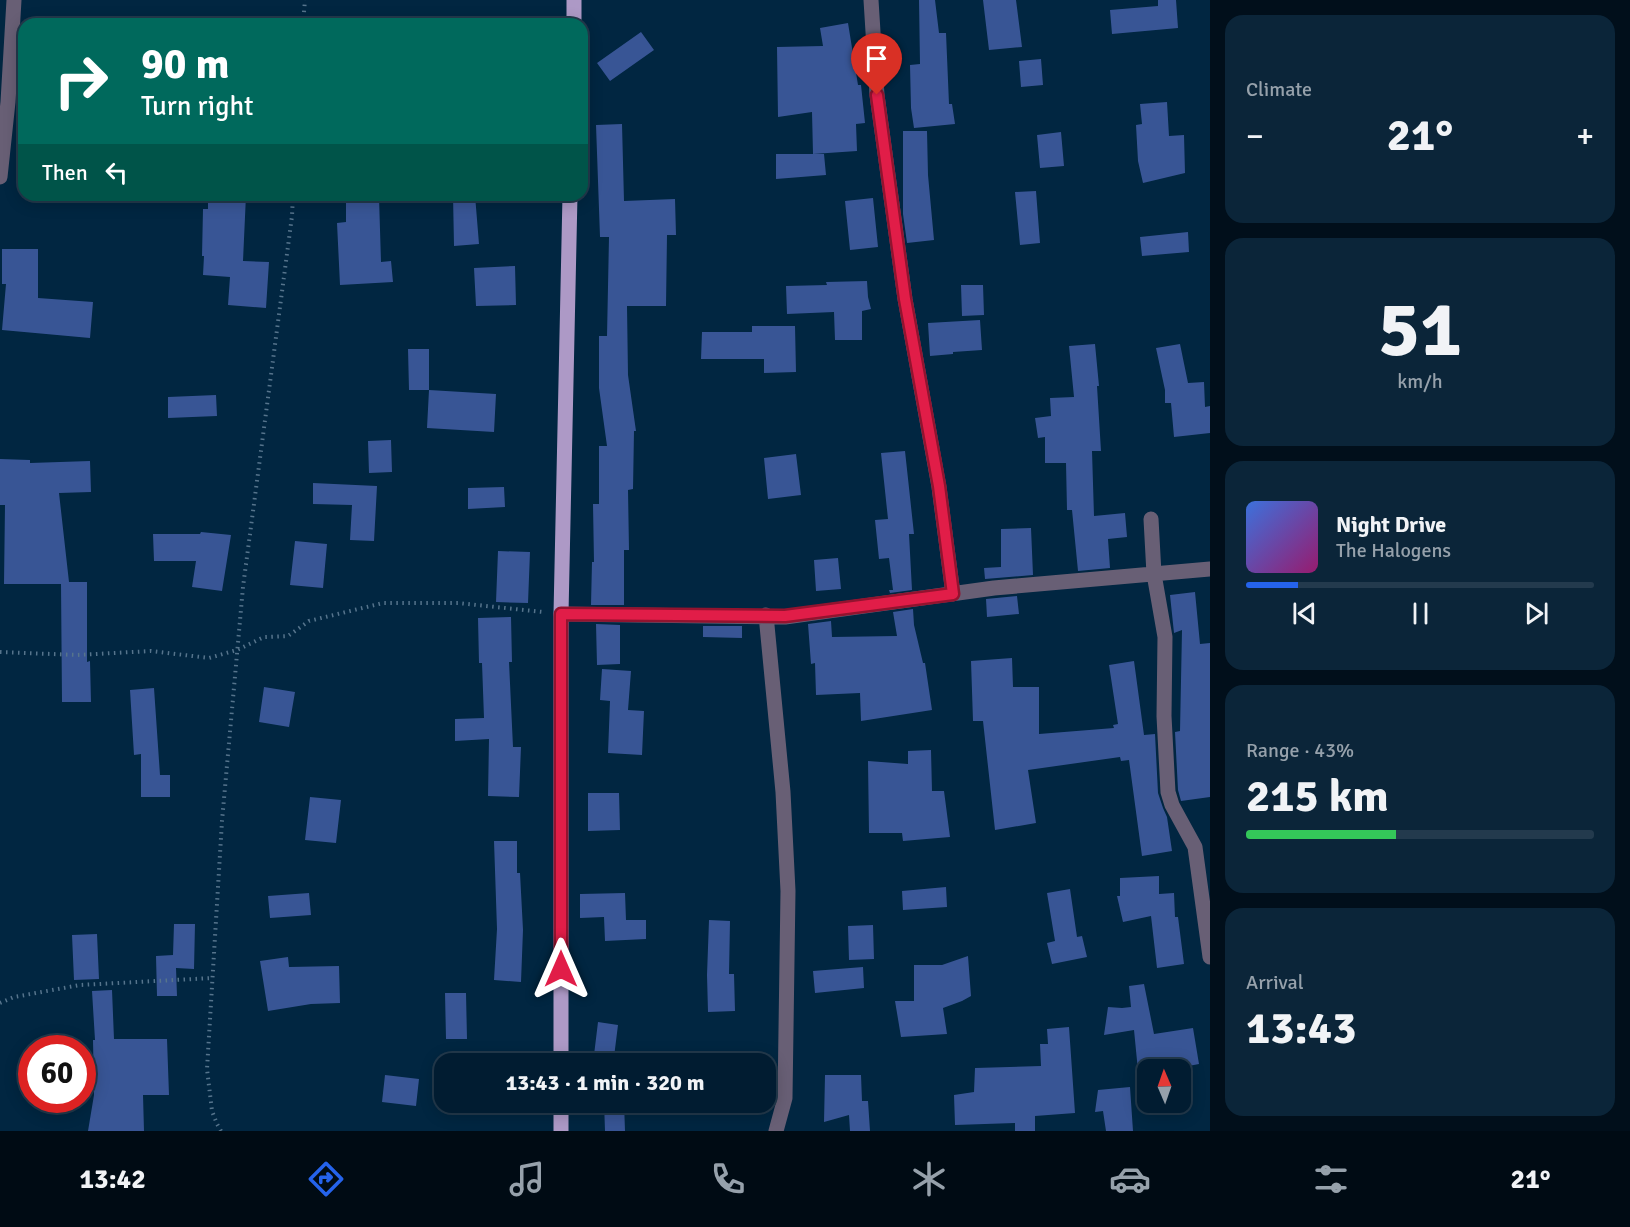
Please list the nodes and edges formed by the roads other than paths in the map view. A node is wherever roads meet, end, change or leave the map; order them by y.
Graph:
1 (14, 0) edge
2 (574, 0) edge
3 (871, 0) edge
4 (574, 18) edge
5 (0, 177) edge
6 (570, 201) edge
7 (1151, 519) dead end
8 (1210, 569) edge
9 (1154, 574) junction
10 (953, 594) junction
11 (561, 614) junction
12 (766, 615) junction
13 (1210, 957) edge
14 (561, 1053) edge
15 (561, 1113) edge
16 (561, 1131) edge
17 (776, 1131) edge

1 - 5 street
2 - 4 main road
3 - 10 street
6 - 11 main road
7 - 9 street
8 - 9 street
9 - 10 street
9 - 13 street
10 - 12 street
11 - 12 street
11 - 14 main road
12 - 17 street
15 - 16 main road

